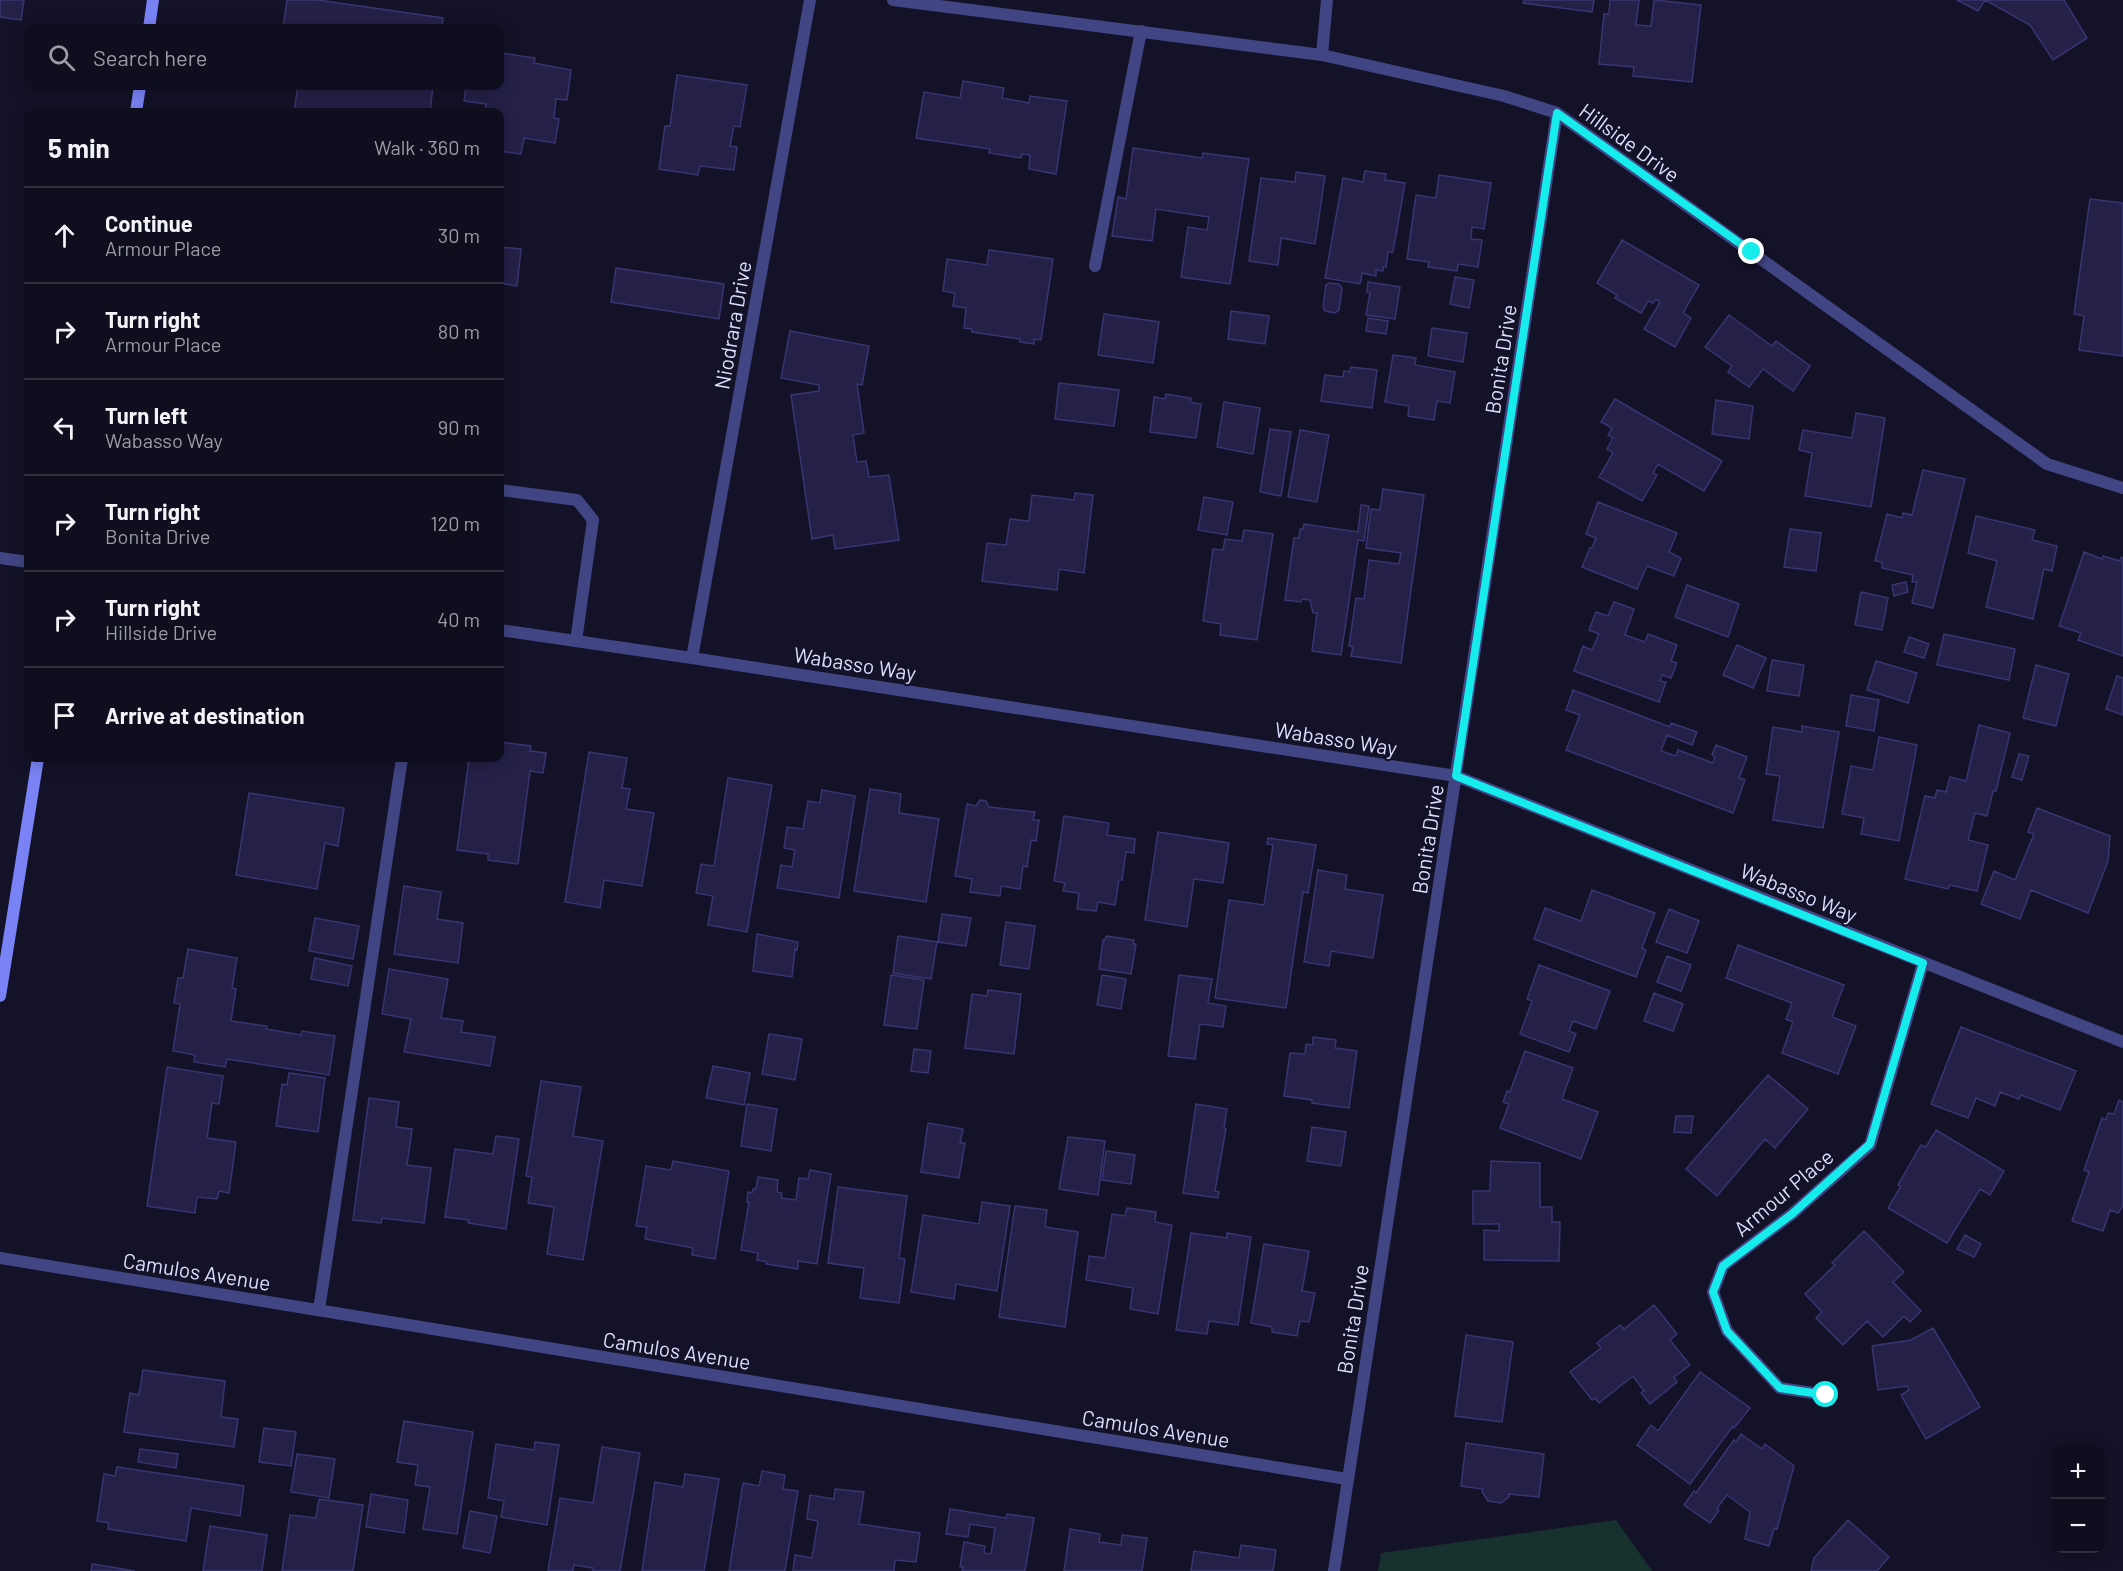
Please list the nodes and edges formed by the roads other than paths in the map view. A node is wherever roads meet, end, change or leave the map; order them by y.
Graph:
1 (153, 0) edge
2 (810, 0) edge
3 (893, 0) edge
4 (1327, 0) edge
5 (150, 24) edge
6 (1140, 31) junction
7 (1322, 55) junction
8 (139, 90) edge
9 (137, 108) edge
10 (1557, 113) junction
11 (1095, 266) dead end
12 (2123, 488) edge
13 (504, 491) edge
14 (0, 558) edge
15 (24, 561) edge
16 (504, 631) edge
17 (576, 641) junction
18 (692, 658) junction
19 (37, 762) edge
20 (401, 762) edge
21 (1456, 776) junction
22 (1923, 963) junction
23 (0, 996) edge
24 (2123, 1042) edge
25 (0, 1258) edge
26 (319, 1310) junction
27 (1826, 1395) dead end
28 (1347, 1479) junction
29 (1334, 1571) edge

1 - 5 main road
2 - 18 street, Niodrara Drive
3 - 6 street, Hillside Drive
4 - 7 street
6 - 7 street, Hillside Drive
6 - 11 street
7 - 10 street, Hillside Drive
8 - 9 main road
10 - 12 street, Hillside Drive
10 - 21 street, Bonita Drive
13 - 17 street
14 - 15 street
16 - 17 street, Wabasso Way
17 - 18 street, Wabasso Way
18 - 21 street, Wabasso Way
19 - 23 main road
20 - 26 street
21 - 22 street, Wabasso Way
21 - 28 street, Bonita Drive
22 - 24 street, Wabasso Way
22 - 27 street, Armour Place
25 - 26 street, Camulos Avenue
26 - 28 street, Camulos Avenue
28 - 29 street, Bonita Drive

